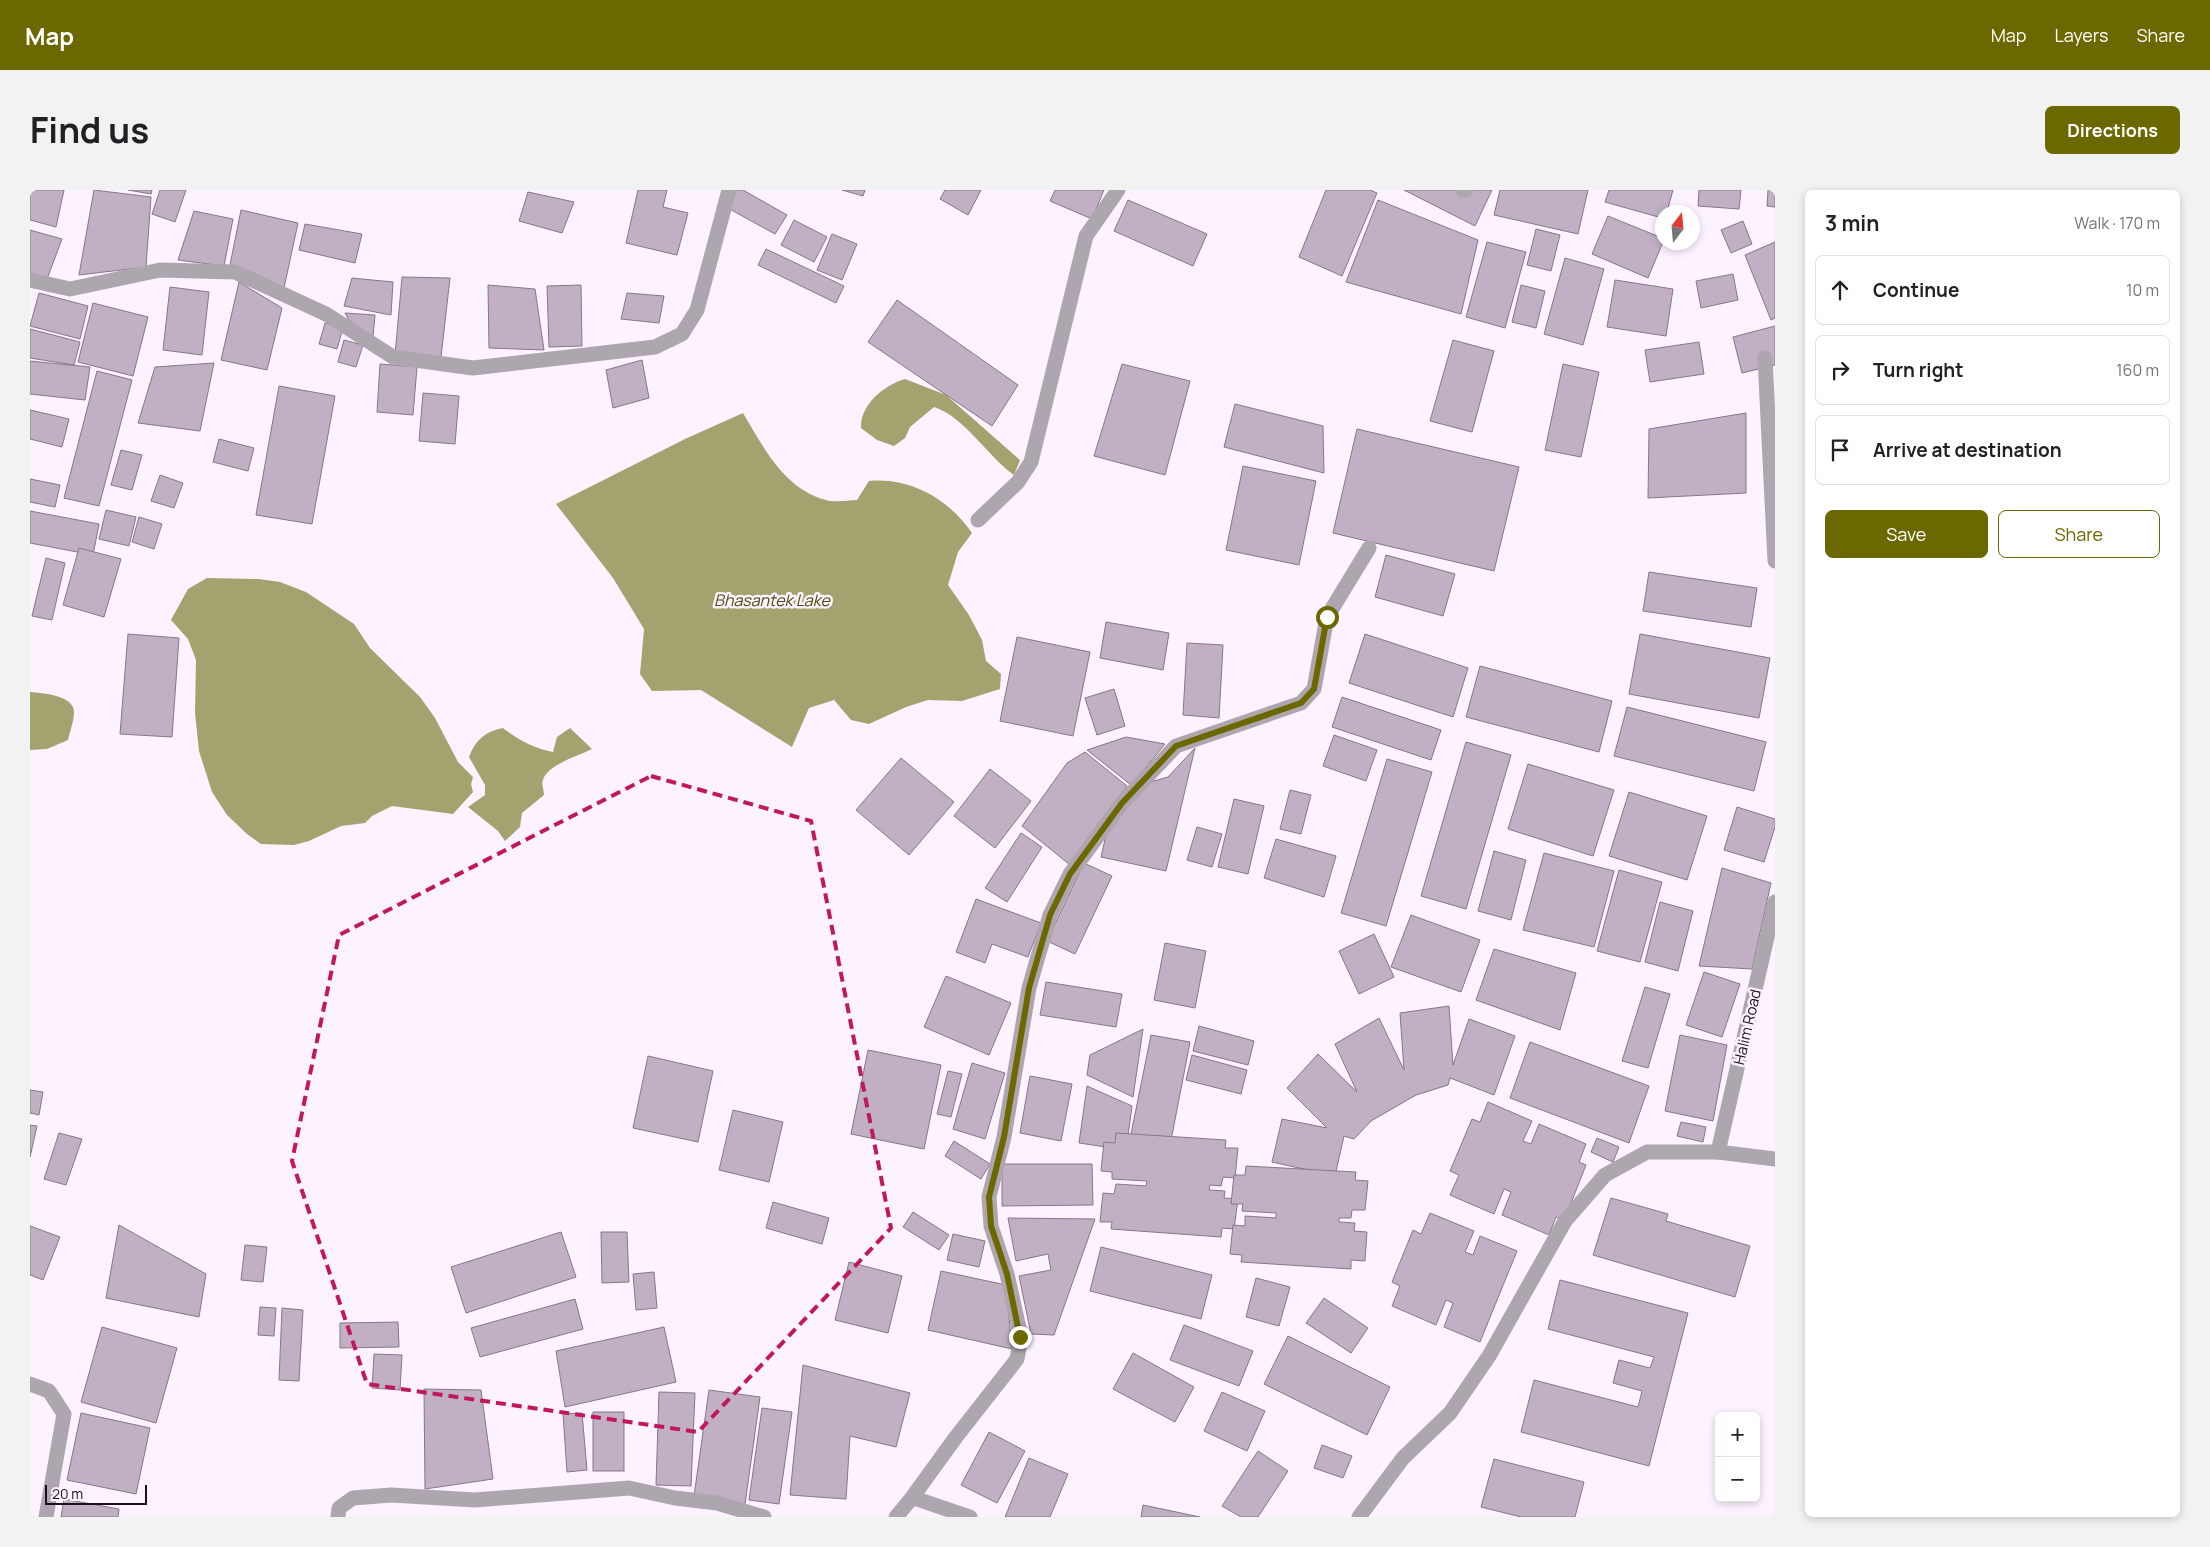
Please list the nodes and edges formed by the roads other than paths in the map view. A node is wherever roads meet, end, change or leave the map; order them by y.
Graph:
1 (730, 190) edge
2 (1118, 190) edge
3 (30, 280) edge
4 (1765, 358) dead end
5 (978, 520) dead end
6 (1370, 548) dead end
7 (1775, 561) edge
8 (1775, 902) edge
9 (1718, 1152) junction
10 (1775, 1159) edge
11 (30, 1384) edge
12 (911, 1499) junction
13 (945, 1512) edge
14 (46, 1517) edge
15 (338, 1517) edge
16 (764, 1517) edge
17 (896, 1517) edge
18 (970, 1517) edge
19 (1359, 1517) edge

1 - 3 street
2 - 5 street
4 - 7 street
6 - 12 street
8 - 9 street, Halim Road
9 - 10 street
9 - 19 street
11 - 14 street
12 - 13 street
12 - 17 street
13 - 18 street
15 - 16 street

